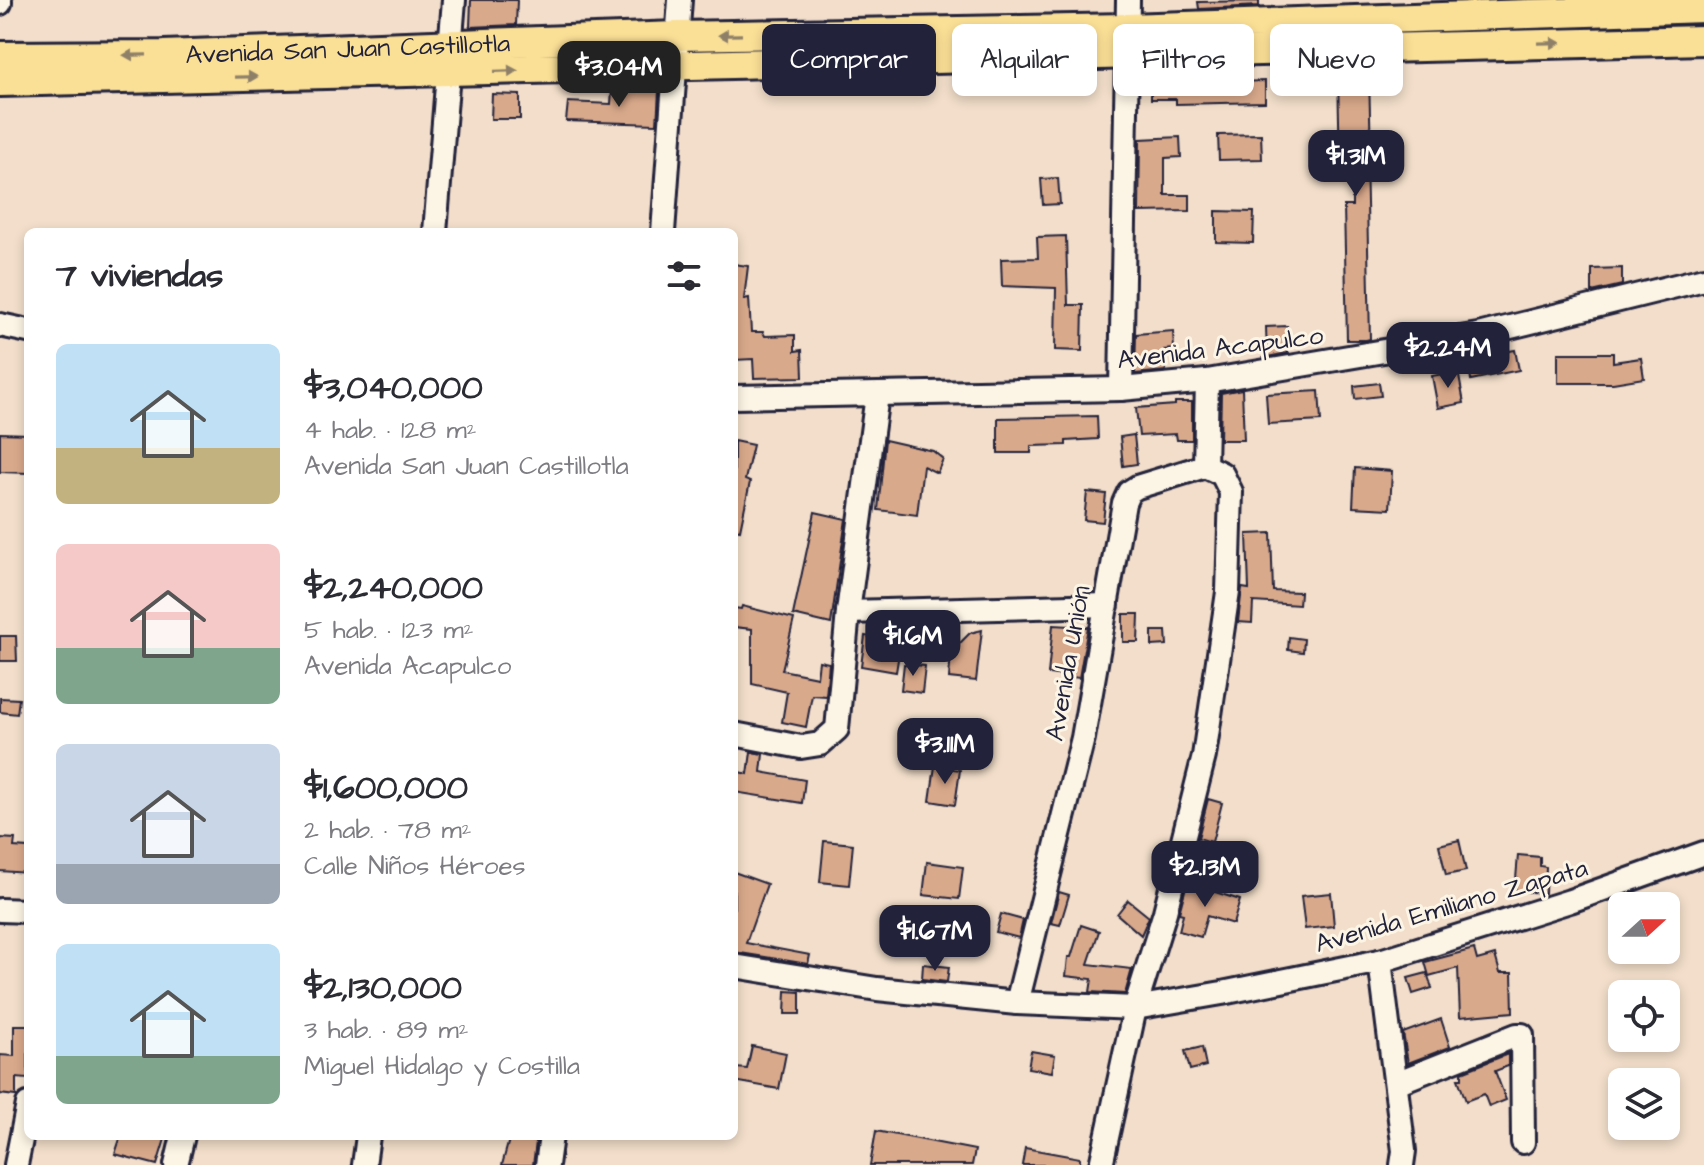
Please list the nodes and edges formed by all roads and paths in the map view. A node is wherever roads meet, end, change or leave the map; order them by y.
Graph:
1 (454, 0) edge
2 (680, 0) edge
3 (1579, 6) edge
4 (1704, 8) edge
5 (1192, 24) edge
6 (1113, 27) edge
7 (1113, 28) edge
8 (1254, 30) edge
9 (677, 36) junction
10 (1704, 40) edge
11 (451, 44) junction
12 (0, 56) edge
13 (675, 66) junction
14 (446, 73) junction
15 (0, 82) edge
16 (1126, 96) edge
17 (435, 228) edge
18 (663, 228) edge
19 (1704, 279) edge
20 (0, 325) edge
21 (24, 330) edge
22 (1207, 381) junction
23 (1121, 389) junction
24 (877, 395) junction
25 (738, 397) edge
26 (1205, 466) junction
27 (1107, 605) junction
28 (848, 612) junction
29 (738, 735) edge
30 (1704, 853) edge
31 (0, 910) edge
32 (24, 911) edge
33 (1380, 961) junction
34 (738, 967) edge
35 (1017, 1003) junction
36 (1135, 1008) junction
37 (1396, 1083) junction
38 (24, 1121) edge
39 (182, 1140) edge
40 (367, 1140) edge
41 (550, 1140) edge
42 (1523, 1142) dead end
43 (14, 1165) edge
44 (176, 1165) edge
45 (364, 1165) edge
46 (547, 1165) edge
47 (1101, 1165) edge
48 (1402, 1165) edge

1 - 11 street
2 - 9 street
3 - 4 main road, Avenida San Juan Castillotla
3 - 5 main road, Avenida San Juan Castillotla
6 -> 9 main road, Avenida San Juan Castillotla
7 - 13 main road, Avenida San Juan Castillotla
8 -> 10 main road, Avenida San Juan Castillotla
9 - 11 main road, Avenida San Juan Castillotla
9 - 13 street
11 -> 12 main road, Avenida San Juan Castillotla
11 - 14 street
14 -> 13 main road, Avenida San Juan Castillotla
13 - 18 street
15 -> 14 main road, Avenida San Juan Castillotla
14 - 17 street
16 - 23 street
19 - 22 street, Avenida Acapulco
20 - 21 street
22 - 23 street, Avenida Acapulco
22 - 26 street
23 - 24 street, Avenida Acapulco
24 - 25 street, Avenida Acapulco
24 - 28 street
26 - 27 street, Avenida Unión
26 - 36 street
27 - 28 street
27 - 35 street, Avenida Unión
28 - 29 street
30 - 33 street, Avenida Emiliano Zapata
31 - 32 street
33 - 36 street, Avenida Emiliano Zapata
33 - 37 street
34 - 35 street, Avenida Emiliano Zapata
35 - 36 street, Avenida Emiliano Zapata
36 - 47 street
37 - 42 street
37 - 48 street
38 - 43 street
39 - 44 street
40 - 45 street
41 - 46 street

